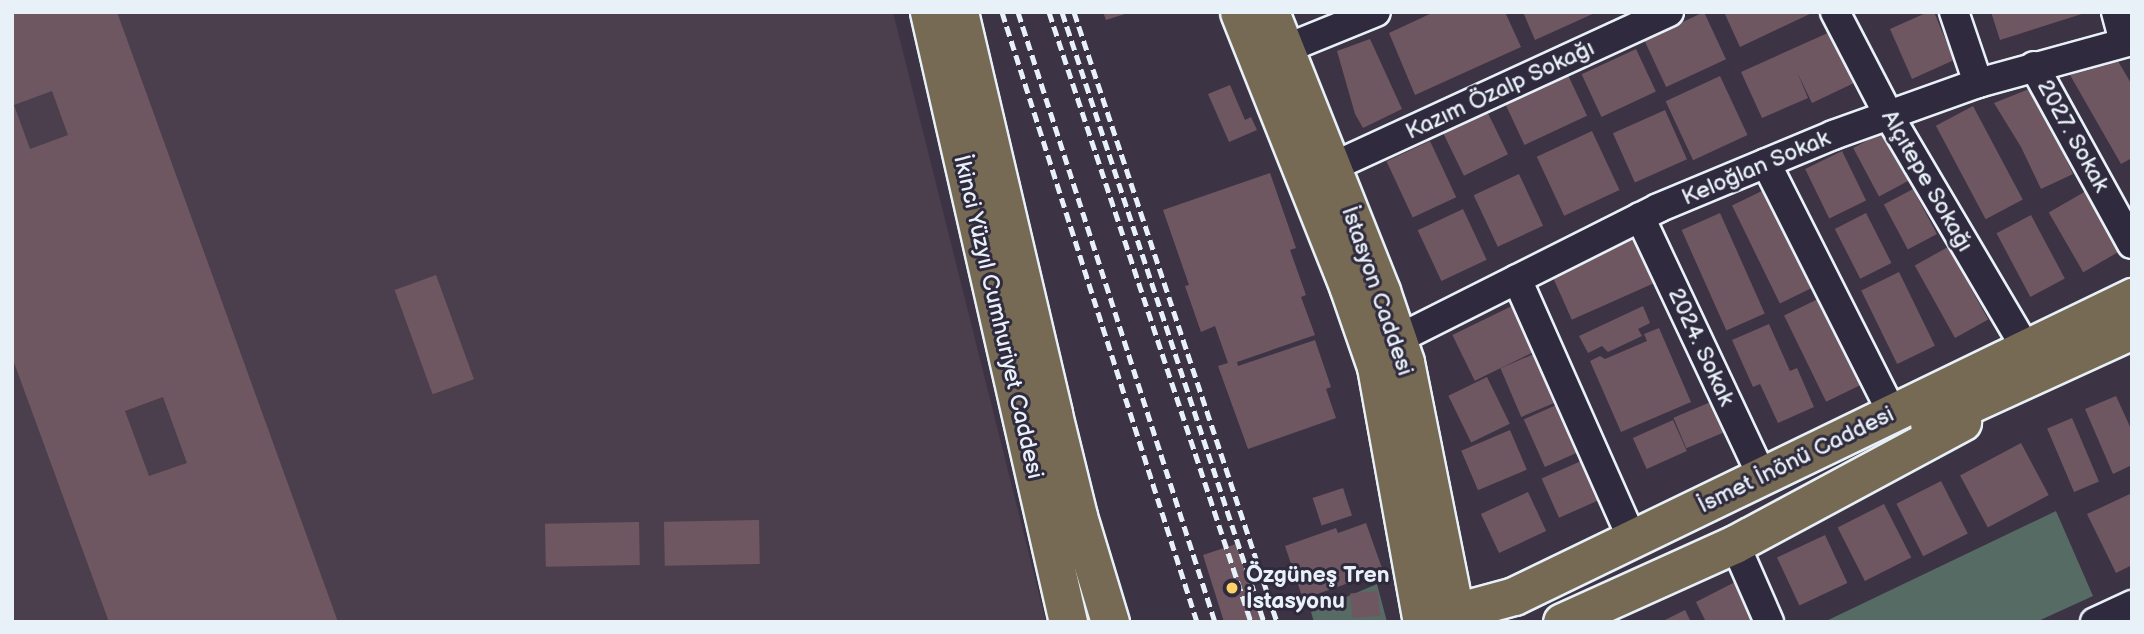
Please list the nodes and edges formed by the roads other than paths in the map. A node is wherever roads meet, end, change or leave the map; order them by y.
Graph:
1 (929, 12) edge
2 (959, 12) edge
3 (1239, 12) edge
4 (1270, 12) edge
5 (1376, 12) edge
6 (1669, 12) edge
7 (1835, 12) edge
8 (1954, 12) edge
9 (2116, 12) edge
10 (2128, 41) edge
11 (1285, 49) junction
12 (2034, 66) junction
13 (1978, 83) junction
14 (1888, 114) junction
15 (1766, 163) junction
16 (1332, 167) junction
17 (1640, 218) junction
18 (2132, 244) edge
19 (1517, 279) junction
20 (2132, 297) edge
21 (2132, 330) edge
22 (1398, 339) junction
23 (2025, 347) junction
24 (2011, 384) junction
25 (1898, 425) junction
26 (1762, 476) junction
27 (1632, 539) junction
28 (1735, 544) junction
29 (2130, 610) edge
30 (1439, 620) edge
31 (1068, 622) edge
32 (1110, 622) edge
33 (1505, 622) edge
34 (1562, 622) edge
35 (1769, 622) edge
36 (2095, 622) edge

1 - 31 main road, İkinci Yüzyıl Cumhuriyet Caddesi
2 - 32 main road
3 - 30 main road, İstasyon Caddesi
4 - 11 main road, İstasyon Caddesi
5 - 11 street
6 - 16 street, Kazım Özalp Sokağı
7 - 14 street, Alçıtepe Sokağı
8 - 13 street
9 - 10 street
10 - 12 street, Keloğlan Sokak
11 - 16 main road, İstasyon Caddesi
12 - 13 street, Keloğlan Sokak
12 - 18 street, 2027. Sokak
13 - 14 street, Keloğlan Sokak
14 - 15 street, Keloğlan Sokak
14 - 23 street, Alçıtepe Sokağı
15 - 17 street, Keloğlan Sokak
15 - 25 street
16 - 22 main road, İstasyon Caddesi
17 - 19 street, Keloğlan Sokak
17 - 26 street, 2024. Sokak
19 - 22 street, Keloğlan Sokak
19 - 27 street
20 - 23 main road, İsmet İnönü Caddesi
21 - 24 main road, İsmet İnönü Caddesi
22 - 30 main road, İstasyon Caddesi
23 - 25 main road, İsmet İnönü Caddesi
24 - 25 main road, İsmet İnönü Caddesi
24 - 28 main road, İsmet İnönü Caddesi
25 - 26 main road, İsmet İnönü Caddesi
25 - 33 main road
26 - 27 main road, İsmet İnönü Caddesi
27 - 30 main road, İsmet İnönü Caddesi
28 - 34 main road, İsmet İnönü Caddesi
28 - 35 street
29 - 36 street

